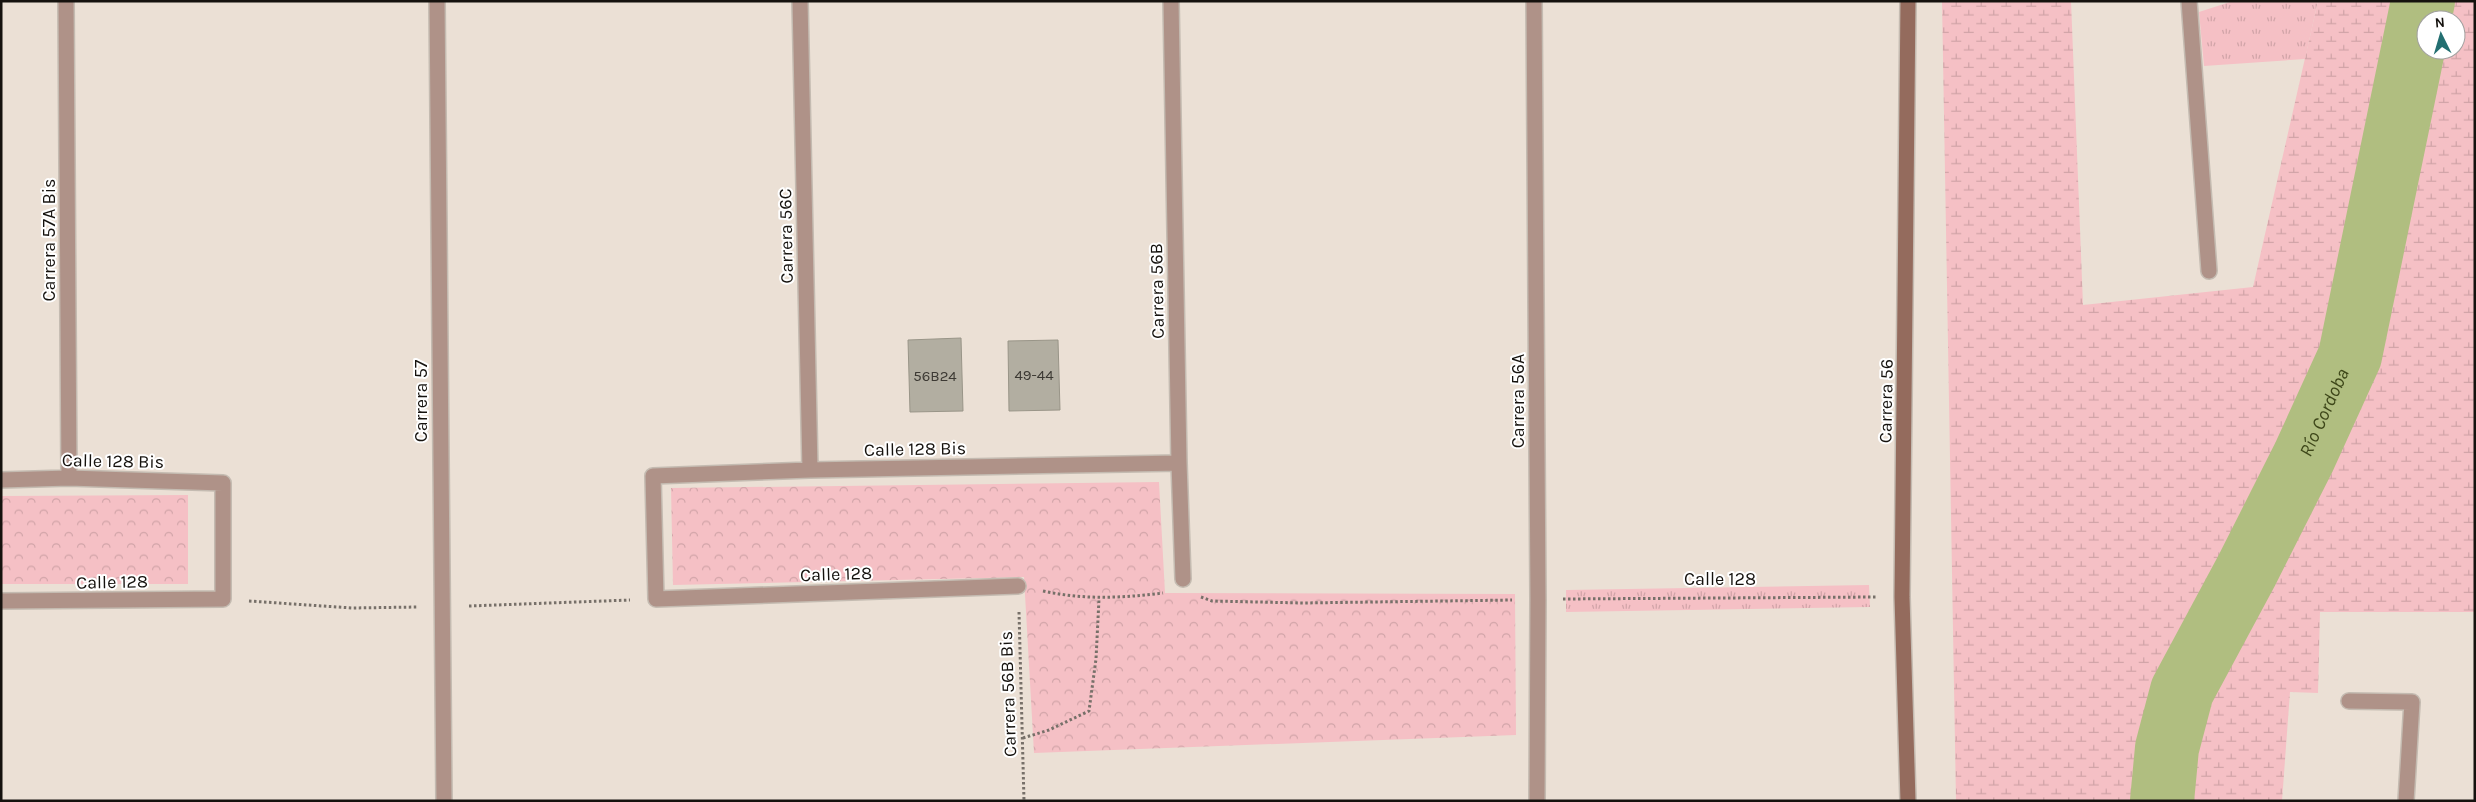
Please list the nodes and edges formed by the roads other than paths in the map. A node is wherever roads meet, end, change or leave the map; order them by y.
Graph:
1 (66, 1) edge
2 (437, 1) edge
3 (800, 1) edge
4 (1171, 1) edge
5 (1534, 1) edge
6 (1908, 1) edge
7 (2189, 1) edge
8 (2209, 271) dead end
9 (1178, 463) junction
10 (810, 470) junction
11 (69, 478) junction
12 (1, 480) edge
13 (1183, 579) road end
14 (1018, 586) road end
15 (223, 599) joint
16 (656, 599) joint
17 (1, 601) edge
18 (2349, 701) dead end
19 (444, 801) edge
20 (1537, 801) edge
21 (1908, 801) edge
22 (2406, 801) edge

1 - 11 street, Carrera 57A Bis
2 - 19 street, Carrera 57
3 - 10 street, Carrera 56C
4 - 9 street, Carrera 56B
5 - 20 street, Carrera 56A
6 - 21 street, Carrera 56
7 - 8 street
9 - 10 street, Calle 128 Bis
9 - 13 street, Carrera 56B
10 - 16 street, Calle 128 Bis
11 - 12 street, Calle 128 Bis
11 - 15 street, Calle 128 Bis
14 - 16 street, Calle 128
15 - 17 street, Calle 128
18 - 22 street

